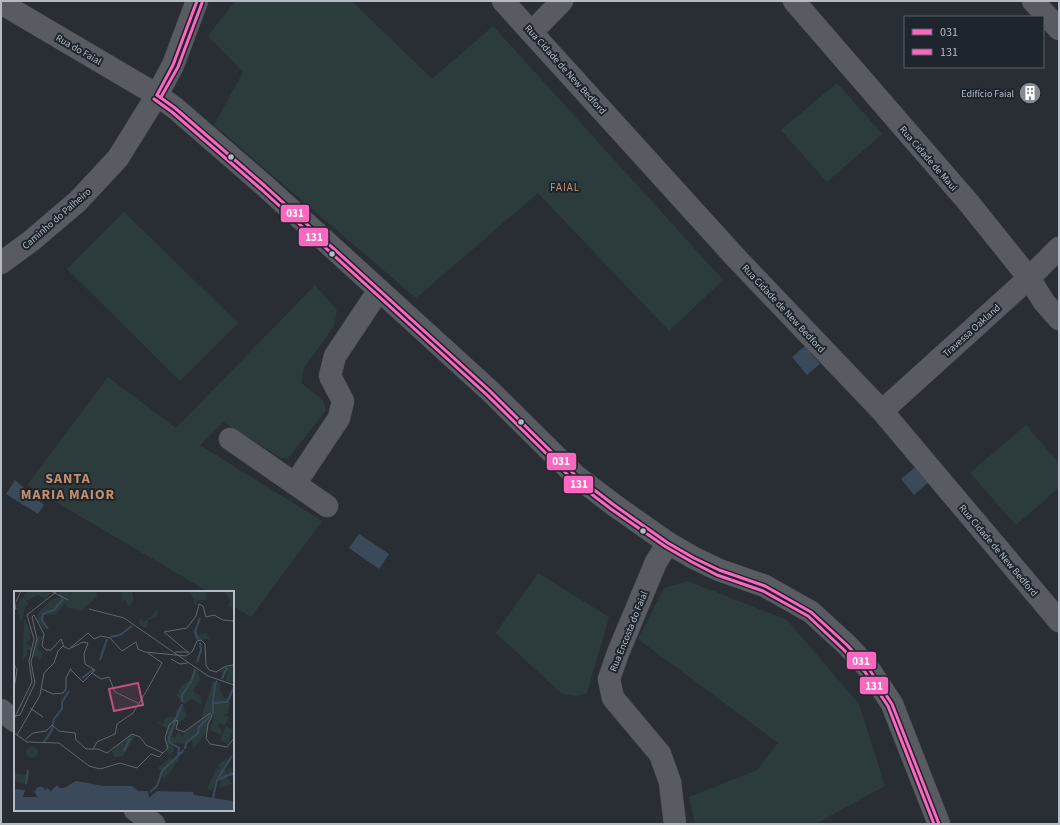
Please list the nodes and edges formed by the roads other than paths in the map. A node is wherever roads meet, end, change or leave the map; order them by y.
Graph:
1 (197, 1) edge
2 (503, 1) edge
3 (562, 1) edge
4 (794, 1) edge
5 (1033, 1) edge
6 (2, 5) edge
7 (1056, 21) edge
8 (532, 32) junction
9 (157, 95) junction
10 (1059, 248) edge
11 (1, 263) edge
12 (1029, 278) junction
13 (379, 290) junction
14 (1059, 319) edge
15 (882, 411) junction
16 (230, 438) dead end
17 (295, 484) junction
18 (327, 506) dead end
19 (668, 543) junction
20 (1059, 621) edge
21 (1, 710) edge
22 (14, 720) edge
23 (136, 811) edge
24 (154, 824) edge
25 (675, 824) edge
26 (940, 824) edge

1 - 9 street, Caminho do Palheiro
2 - 8 street, Rua Cidade de New Bedford
3 - 8 street
4 - 12 street, Rua Cidade de Maui
5 - 7 street
6 - 9 street, Rua do Faial
8 - 15 street, Rua Cidade de New Bedford
9 - 11 street, Caminho do Palheiro
9 - 13 street, Rua do Faial
10 - 12 street, Travessa Oakland
12 - 14 street, Rua Cidade de Maui
12 - 15 street, Travessa Oakland
13 - 17 street
13 - 19 street, Rua do Faial
15 - 20 street, Rua Cidade de New Bedford
16 - 17 street
17 - 18 street
19 - 25 street, Rua Encosta do Faial
19 - 26 street, Rua do Faial
21 - 22 street
23 - 24 street

